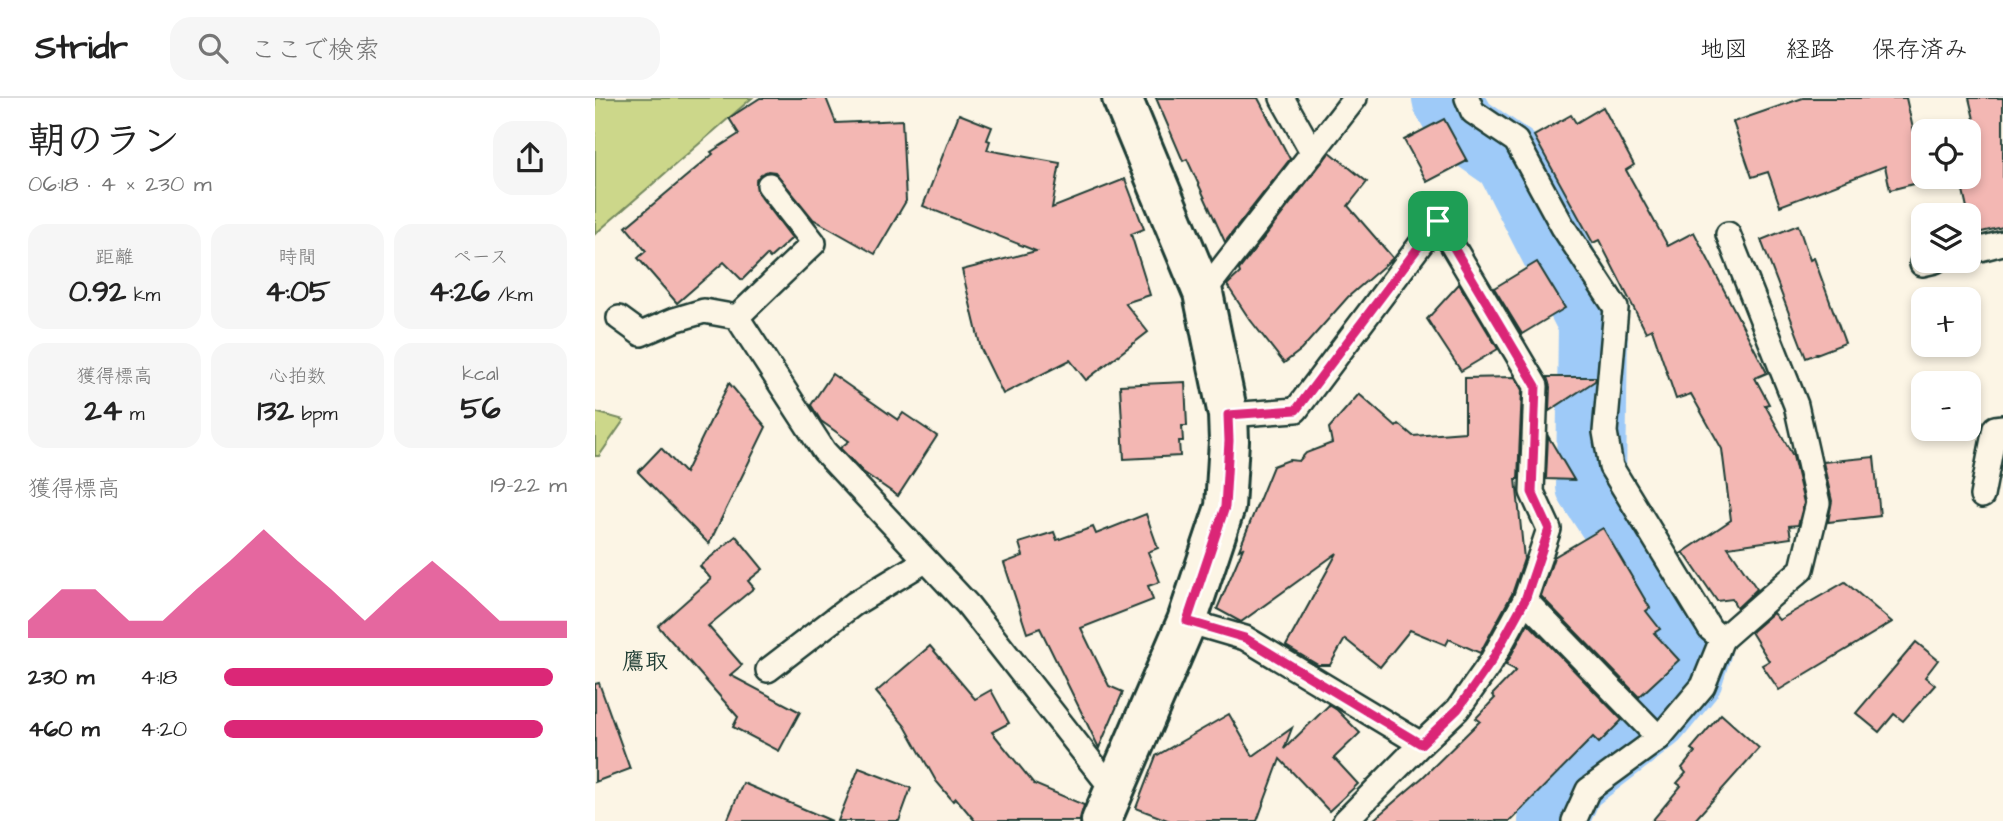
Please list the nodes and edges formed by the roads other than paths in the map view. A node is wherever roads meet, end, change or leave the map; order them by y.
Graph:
1 (1122, 98) edge
2 (1282, 98) edge
3 (1355, 98) edge
4 (1467, 98) edge
5 (1313, 153) junction
6 (769, 186) dead end
7 (1728, 234) dead end
8 (2003, 243) edge
9 (1981, 249) edge
10 (1203, 293) junction
11 (737, 317) junction
12 (619, 318) dead end
13 (1228, 415) junction
14 (2003, 427) edge
15 (1982, 496) dead end
16 (925, 561) junction
17 (1525, 600) junction
18 (1187, 621) junction
19 (1722, 639) junction
20 (768, 670) dead end
21 (1658, 736) junction
22 (1421, 744) junction
23 (1107, 806) edge
24 (1345, 821) edge
25 (1574, 821) edge

1 - 10 street
2 - 5 lane
3 - 5 lane
4 - 19 lane
5 - 10 lane
6 - 11 lane
7 - 19 lane
8 - 9 lane
10 - 13 street
11 - 12 lane
11 - 16 lane
13 - 17 lane
13 - 18 street
14 - 15 lane
16 - 20 lane
16 - 23 lane
17 - 21 lane
17 - 22 lane
18 - 22 lane
18 - 23 street
19 - 21 lane
21 - 25 lane
22 - 24 lane

